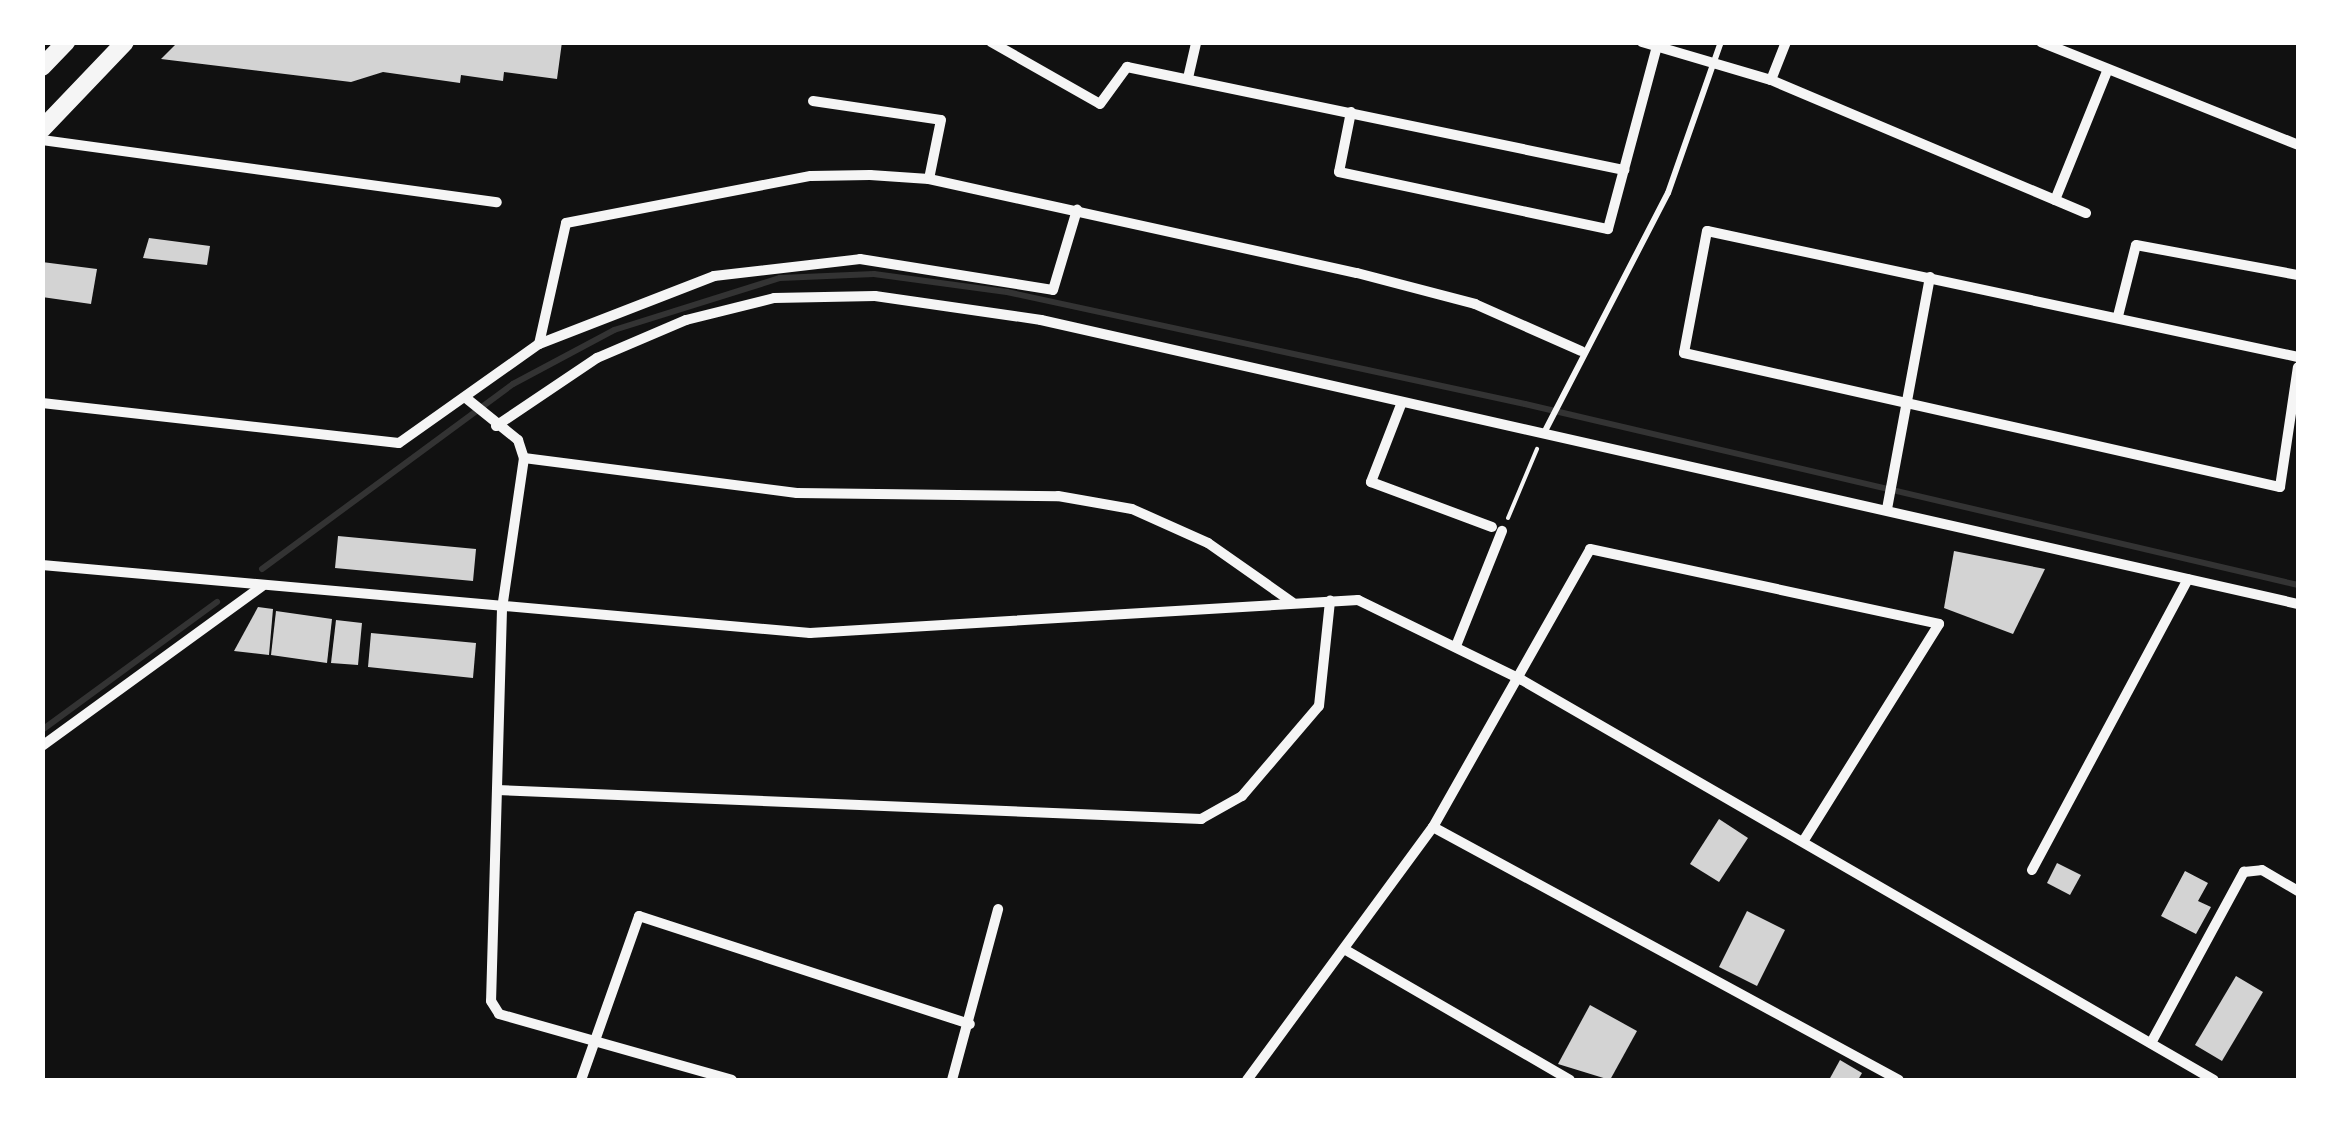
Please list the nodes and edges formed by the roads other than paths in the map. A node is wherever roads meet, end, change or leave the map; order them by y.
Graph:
1 (66, 42) edge
2 (125, 42) edge
3 (991, 42) edge
4 (1196, 42) edge
5 (1642, 42) edge
6 (1720, 42) edge
7 (1786, 42) edge
8 (2041, 42) edge
9 (1657, 46) junction
10 (1713, 61) junction
11 (42, 68) edge
12 (2108, 69) junction
13 (1188, 78) junction
14 (1770, 80) junction
15 (813, 101) dead end
16 (1351, 112) junction
17 (43, 130) edge
18 (2298, 145) edge
19 (1624, 170) junction
20 (929, 179) junction
21 (2054, 200) junction
22 (497, 202) dead end
23 (1077, 210) junction
24 (2086, 212) dead end
25 (42, 242) edge
26 (42, 262) edge
27 (2298, 276) edge
28 (1930, 277) junction
29 (2118, 316) junction
30 (539, 344) junction
31 (1581, 351) junction
32 (2298, 358) edge
33 (2298, 367) edge
34 (469, 401) junction
35 (1402, 402) junction
36 (42, 403) edge
37 (1902, 408) junction
38 (496, 426) junction
39 (1546, 428) junction
40 (524, 458) junction
41 (1887, 509) junction
42 (42, 566) edge
43 (2188, 579) junction
44 (263, 586) junction
45 (1330, 601) junction
46 (1292, 602) junction
47 (2298, 604) edge
48 (502, 608) junction
49 (1456, 646) junction
50 (1522, 680) junction
51 (42, 746) edge
52 (496, 790) junction
53 (1433, 828) junction
54 (1804, 840) junction
55 (2032, 870) dead end
56 (2298, 891) edge
57 (998, 909) dead end
58 (1344, 950) junction
59 (970, 1024) junction
60 (595, 1034) junction
61 (2151, 1043) junction
62 (581, 1080) edge
63 (732, 1080) edge
64 (952, 1080) edge
65 (1246, 1080) edge
66 (1570, 1080) edge
67 (1899, 1080) edge
68 (2214, 1080) edge

1 - 11 main road
2 - 17 main road
3 - 13 street
4 - 13 street
5 - 9 street
6 - 10 lane
7 - 14 street
8 - 12 street
9 - 10 street
9 - 19 street
10 - 14 street
10 - 31 lane
12 - 18 street
12 - 21 street
13 - 16 street
14 - 21 street
15 - 20 street
16 - 19 street
16 - 19 street
17 - 22 street
20 - 23 street
20 - 30 street
21 - 24 street
23 - 30 street
23 - 31 street
25 - 26 lane
27 - 29 street
28 - 29 street
28 - 37 street
28 - 37 street
29 - 32 street
30 - 34 street
31 - 39 lane
33 - 37 street
34 - 36 street
34 - 38 street
35 - 38 street
35 - 39 street
35 - 49 street
37 - 41 street
38 - 40 street
39 - 41 street
40 - 46 street
40 - 48 street
41 - 43 street
42 - 44 street
43 - 47 street
43 - 55 street
44 - 48 street
44 - 51 street
45 - 46 street
45 - 49 street
45 - 52 street
46 - 48 street
48 - 52 street
49 - 50 street
50 - 53 street
50 - 54 street
50 - 54 street
52 - 60 street
53 - 58 street
53 - 67 street
54 - 61 street
56 - 61 street
57 - 59 street
58 - 65 street
58 - 66 street
59 - 60 street
59 - 64 street
60 - 62 street
60 - 63 street
61 - 68 street

